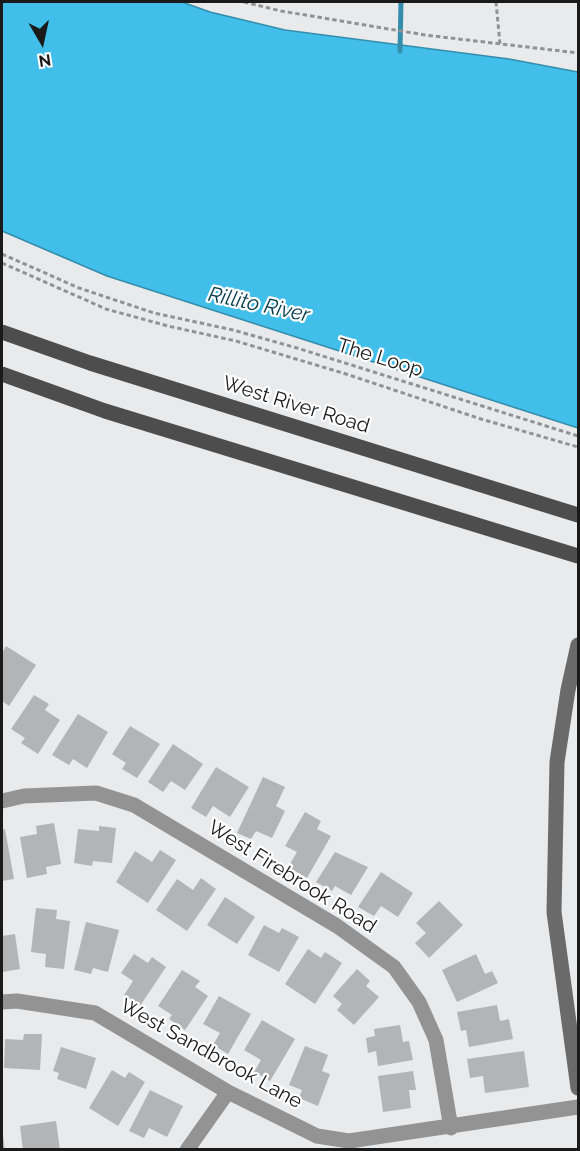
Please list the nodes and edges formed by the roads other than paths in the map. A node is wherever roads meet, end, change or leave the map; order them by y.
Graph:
1 (2, 332) edge
2 (2, 374) edge
3 (579, 515) edge
4 (579, 556) edge
5 (579, 645) edge
6 (2, 801) edge
7 (2, 1002) edge
8 (579, 1088) edge
9 (228, 1092) junction
10 (579, 1107) edge
11 (451, 1128) junction
12 (188, 1149) edge

1 - 3 main road, West River Road
2 - 4 main road
5 - 8 street
6 - 11 street, West Firebrook Road
7 - 9 street, West Sandbrook Lane
9 - 11 street, West Sandbrook Lane
9 - 12 street
10 - 11 street, West Sandbrook Lane

